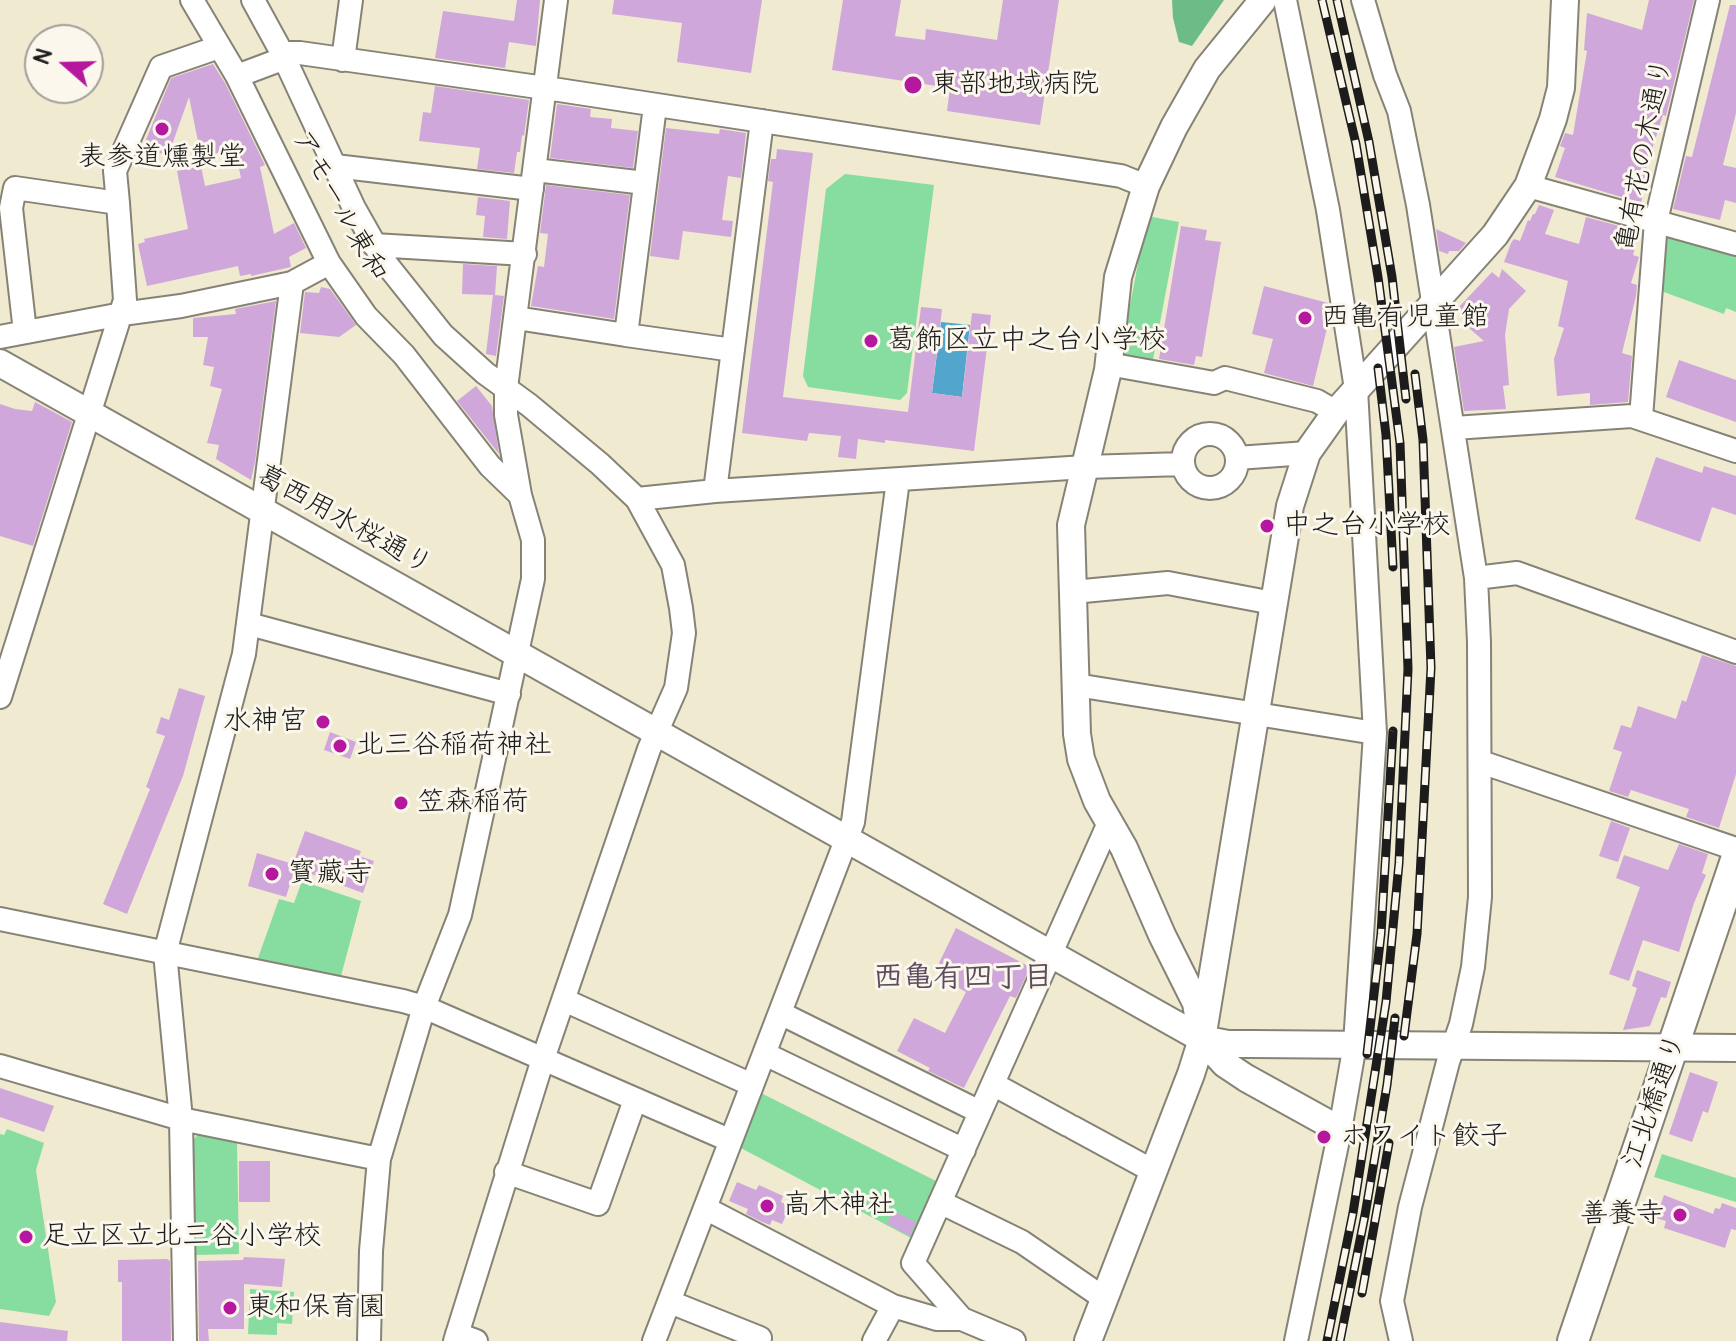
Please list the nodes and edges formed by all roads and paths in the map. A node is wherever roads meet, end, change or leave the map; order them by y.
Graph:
1 (192, 0) edge
2 (253, 0) edge
3 (351, 0) edge
4 (556, 0) edge
5 (1263, 0) edge
6 (1285, 0) edge
7 (1363, 0) edge
8 (1565, 0) edge
9 (1708, 0) edge
10 (219, 47) junction
11 (284, 55) junction
12 (343, 60) junction
13 (237, 76) junction
14 (546, 89) junction
15 (655, 106) junction
16 (762, 121) junction
17 (335, 166) junction
18 (533, 180) junction
19 (645, 183) junction
20 (1146, 186) junction
21 (1528, 186) junction
22 (118, 203) junction
23 (1656, 221) junction
24 (1736, 244) edge
25 (374, 245) junction
26 (525, 254) junction
27 (329, 263) junction
28 (292, 283) junction
29 (1434, 303) junction
30 (122, 314) junction
31 (516, 318) junction
32 (25, 332) junction
33 (626, 335) junction
34 (0, 337) edge
35 (733, 350) junction
36 (1108, 364) junction
37 (6, 373) edge
38 (506, 388) junction
39 (1356, 389) junction
40 (1336, 412) junction
41 (89, 413) junction
42 (1641, 418) junction
43 (1454, 428) junction
44 (1736, 451) edge
45 (1307, 453) junction
46 (1237, 458) junction
47 (1183, 464) junction
48 (1085, 467) junction
49 (898, 480) junction
50 (715, 491) junction
51 (520, 495) junction
52 (637, 499) junction
53 (264, 512) junction
54 (1476, 578) junction
55 (1073, 592) junction
56 (1273, 603) junction
57 (249, 624) junction
58 (1736, 652) edge
59 (518, 656) junction
60 (1076, 685) junction
61 (509, 694) junction
62 (0, 697) edge
63 (1255, 714) junction
64 (1375, 733) junction
65 (657, 734) junction
66 (1481, 762) junction
67 (1108, 825) junction
68 (847, 841) junction
69 (1736, 849) edge
70 (1736, 860) edge
71 (0, 919) edge
72 (165, 953) junction
73 (1050, 955) junction
74 (564, 1000) junction
75 (424, 1007) junction
76 (780, 1013) junction
77 (1202, 1039) junction
78 (1355, 1044) junction
79 (1454, 1046) junction
80 (1674, 1046) junction
81 (1736, 1048) edge
82 (765, 1054) junction
83 (543, 1059) junction
84 (0, 1066) edge
85 (993, 1084) junction
86 (752, 1085) junction
87 (635, 1100) junction
88 (980, 1112) junction
89 (181, 1119) junction
90 (1340, 1130) junction
91 (729, 1140) junction
92 (964, 1150) junction
93 (379, 1159) junction
94 (1153, 1171) junction
95 (506, 1172) junction
96 (940, 1202) junction
97 (705, 1208) junction
98 (1105, 1299) junction
99 (670, 1302) junction
100 (893, 1306) junction
101 (962, 1319) junction
102 (462, 1339) edge
103 (185, 1341) edge
104 (369, 1341) edge
105 (654, 1341) edge
106 (759, 1341) edge
107 (874, 1341) edge
108 (1014, 1341) edge
109 (1088, 1341) edge
110 (1296, 1341) edge
111 (1401, 1341) edge
112 (1573, 1341) edge

1 - 10 street, アモール東和
2 - 11 street
3 - 12 street
4 - 14 street
5 - 20 street
6 - 39 street
7 - 29 street
8 - 21 street
9 - 23 street, 亀有花の木通り
10 - 13 street, アモール東和
10 - 22 street
11 - 12 street
11 - 13 street
11 - 17 street
12 - 14 street
13 - 27 street, アモール東和
14 - 15 street
14 - 18 street
15 - 16 street
15 - 19 street
16 - 20 street
16 - 35 street
17 - 18 street
17 - 25 street
18 - 19 street
18 - 26 street
19 - 33 street
20 - 36 street
21 - 23 street
21 - 29 street
22 - 30 street
22 - 32 street
23 - 24 street
23 - 42 street, 亀有花の木通り
25 - 26 street
25 - 38 street
26 - 31 street
27 - 28 street
27 - 51 street, アモール東和
28 - 30 street
28 - 53 street
29 - 39 street
29 - 43 street
30 - 32 street
30 - 41 street
31 - 33 street
31 - 38 street
32 - 34 street
33 - 35 street
35 - 50 street
36 - 40 street
36 - 48 street
37 - 41 street, 葛西用水桜通り
38 - 51 street
38 - 52 street
39 - 40 street
39 - 64 street
40 - 45 street
41 - 53 street, 葛西用水桜通り
41 - 62 street
42 - 43 street
42 - 44 street
43 - 54 street
45 - 46 street
45 - 56 street
46 - 47 street
46 - 47 street
47 - 48 street
48 - 49 street
48 - 55 street
49 - 50 street
49 - 68 street
50 - 52 street
51 - 59 street
52 - 65 street
53 - 57 street
53 - 59 street, 葛西用水桜通り
54 - 58 street
54 - 66 street
55 - 56 street
55 - 60 street
56 - 63 street
57 - 61 street
57 - 72 street
59 - 61 street
59 - 65 street, 葛西用水桜通り
60 - 63 street
60 - 67 street
61 - 75 street
63 - 64 street
63 - 77 street
64 - 78 street
65 - 68 street, 葛西用水桜通り
65 - 74 street
66 - 69 street
66 - 79 street
67 - 73 street
67 - 77 street
68 - 73 street, 葛西用水桜通り
68 - 76 street
70 - 80 main road, 江北橋通り
71 - 72 street
72 - 75 street
72 - 89 street
73 - 77 street, 葛西用水桜通り
73 - 85 street
74 - 83 street
74 - 86 street
75 - 83 street
75 - 93 street
76 - 82 street
76 - 88 street
77 - 78 street
77 - 90 street
77 - 94 street
78 - 79 street
78 - 90 street
79 - 80 street
79 - 111 street
80 - 81 street
80 - 112 main road, 江北橋通り
82 - 86 street
82 - 92 street
83 - 87 street
83 - 95 street
84 - 89 street
85 - 88 street
85 - 94 street
86 - 91 street
87 - 91 street
87 - 95 street
88 - 92 street
89 - 93 street
89 - 103 street
90 - 110 street
91 - 97 street
92 - 96 street
93 - 104 street
94 - 98 street
95 - 102 street
96 - 98 street
96 - 101 street
97 - 99 street
97 - 100 street
98 - 109 street
99 - 105 street
99 - 106 street
100 - 101 street
100 - 107 street
101 - 108 street

